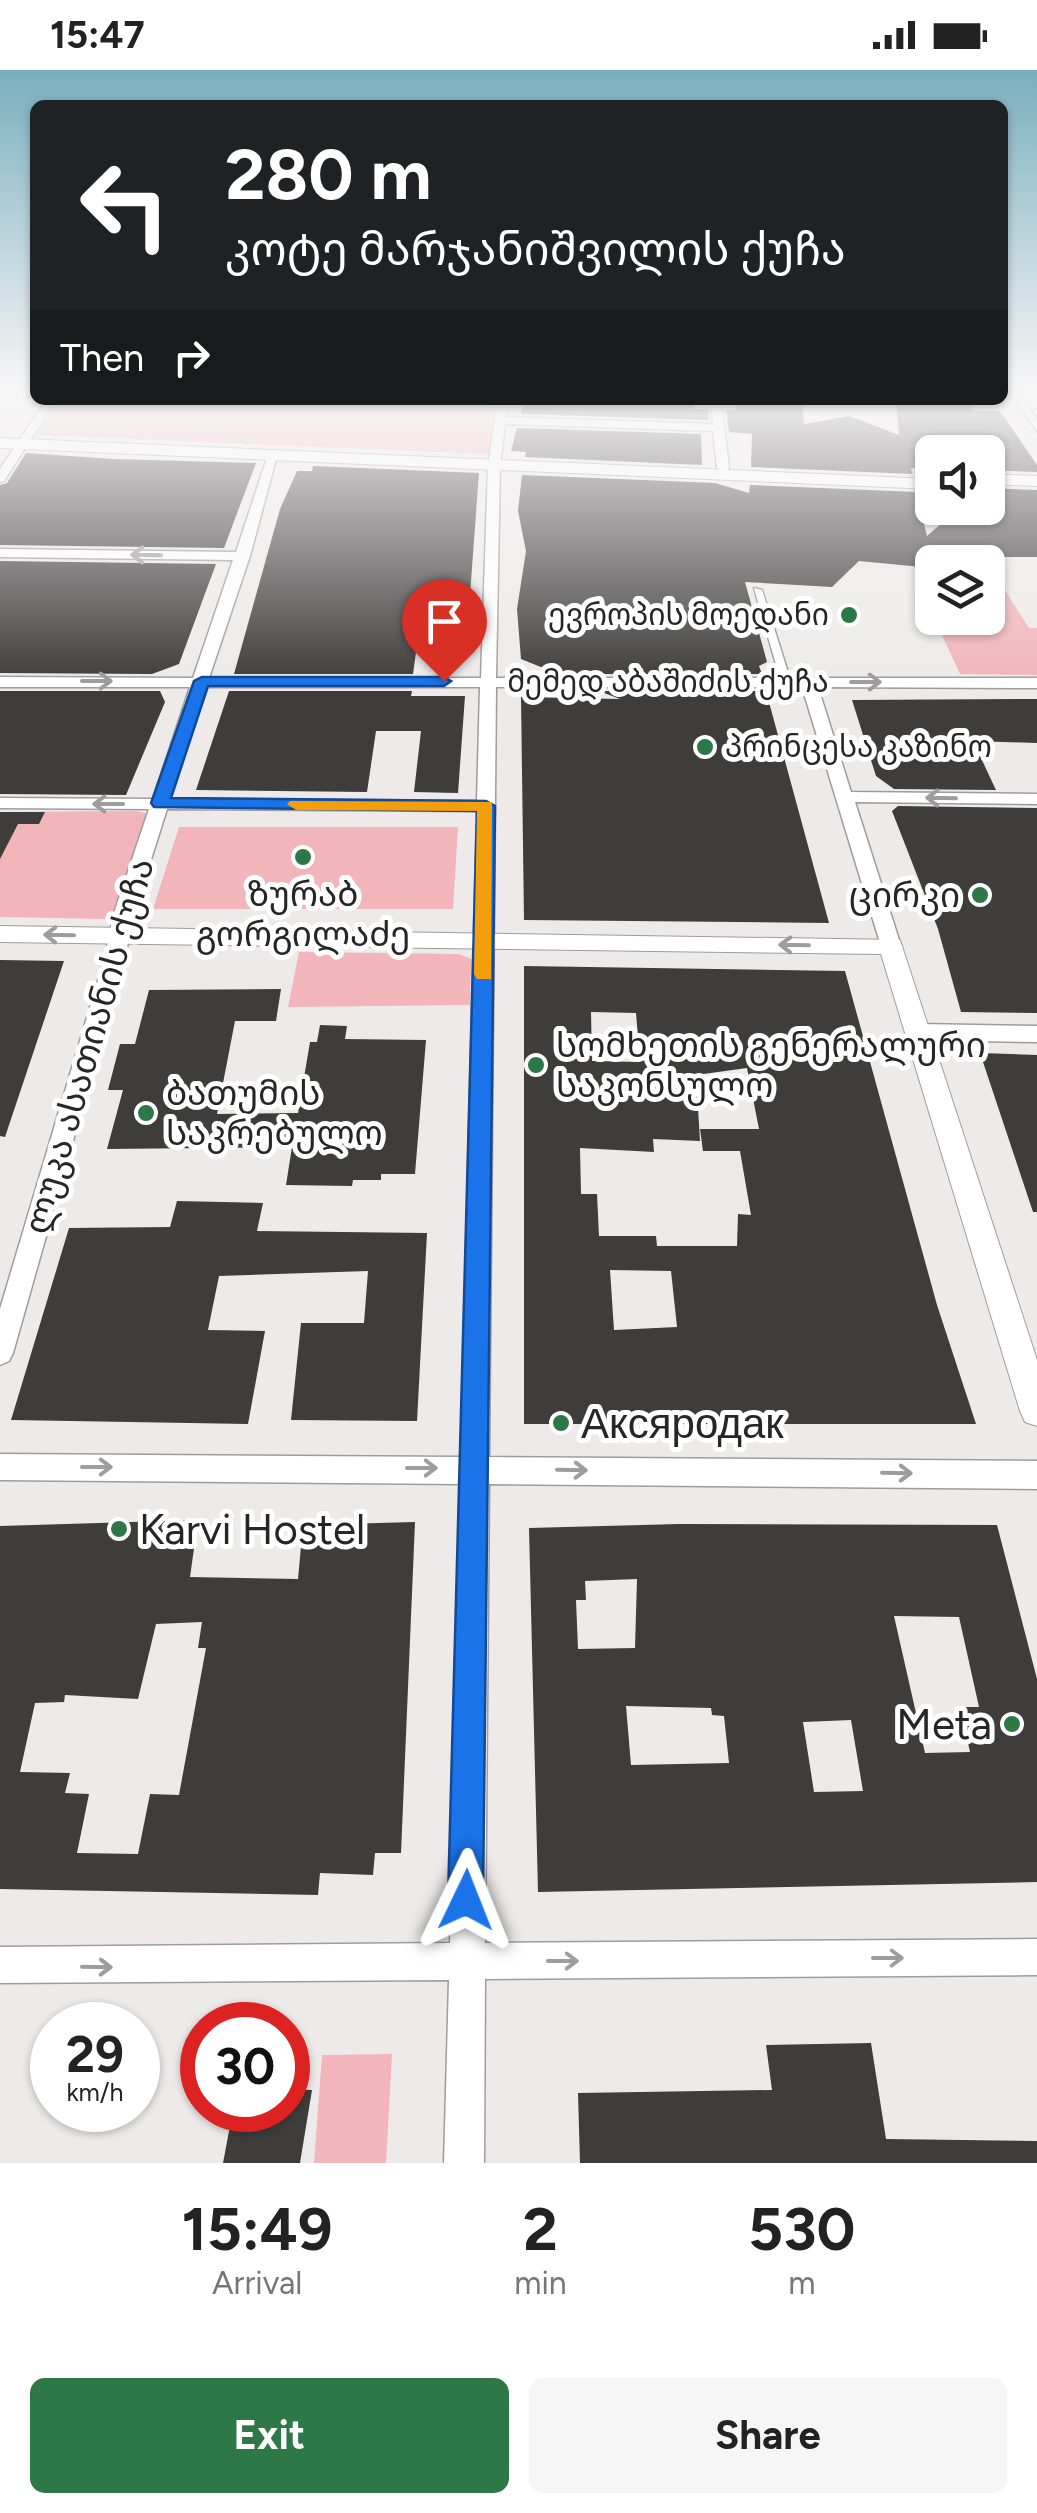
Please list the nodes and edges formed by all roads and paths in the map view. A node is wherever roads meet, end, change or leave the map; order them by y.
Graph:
1 (265, 486) edge
2 (494, 486) edge
3 (0, 553) edge
4 (243, 556) junction
5 (757, 590) dead end
6 (202, 681) junction
7 (0, 682) edge
8 (489, 682) junction
9 (786, 682) junction
10 (808, 682) junction
11 (1037, 682) edge
12 (844, 797) junction
13 (1037, 799) edge
14 (0, 803) edge
15 (160, 803) junction
16 (486, 806) junction
17 (0, 934) edge
18 (119, 936) junction
19 (484, 941) junction
20 (891, 946) junction
21 (918, 1032) junction
22 (1037, 1034) edge
23 (0, 1353) edge
24 (1037, 1411) edge
25 (0, 1467) edge
26 (474, 1468) junction
27 (1037, 1474) edge
28 (1037, 1957) edge
29 (466, 1964) junction
30 (0, 1966) edge
31 (464, 2163) edge

1 - 4 street, ლუკა ასათიანის ქუჩა
2 - 8 street
4 -> 3 street
4 - 6 street, ლუკა ასათიანის ქუჩა
5 - 9 street
7 -> 6 street, მემედ აბაშიძის ქუჩა
6 - 8 street, მემედ აბაშიძის ქუჩა
6 - 15 street, ლუკა ასათიანის ქუჩა
8 - 9 street, მემედ აბაშიძის ქუჩა
8 - 16 street
9 - 10 street, მემედ აბაშიძის ქუჩა
10 -> 11 street, მემედ აბაშიძის ქუჩა
10 - 12 street
13 -> 12 street
12 - 20 street
15 -> 14 street
15 - 16 street
15 - 18 street, ლუკა ასათიანის ქუჩა
16 - 19 street
18 -> 17 street
18 - 19 street
18 - 23 street, ლუკა ასათიანის ქუჩა
20 -> 19 street
19 - 26 street
20 - 21 street
21 - 22 street
21 - 24 street
25 -> 26 street
26 -> 27 street
26 - 29 street
29 -> 28 street
30 -> 29 street
29 - 31 street

